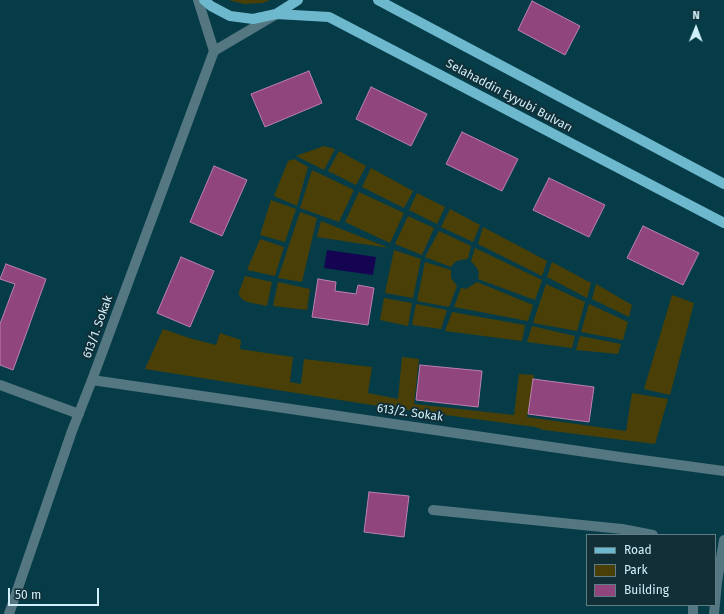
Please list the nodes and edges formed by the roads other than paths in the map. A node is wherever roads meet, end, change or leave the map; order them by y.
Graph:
1 (198, 0) edge
2 (204, 0) edge
3 (298, 0) edge
4 (378, 0) edge
5 (276, 14) junction
6 (214, 51) junction
7 (724, 184) edge
8 (724, 223) edge
9 (92, 380) junction
10 (0, 385) edge
11 (79, 414) junction
12 (724, 471) edge
13 (433, 510) dead end
14 (648, 534) edge
15 (724, 540) edge
16 (716, 593) edge
17 (9, 614) edge

1 - 6 street
2 - 5 main road
3 - 5 main road
4 - 7 main road, Selahaddin Eyyubi Bulvarı
5 - 6 street
5 - 8 main road, Selahaddin Eyyubi Bulvarı
6 - 9 street, 613/1. Sokak
9 - 11 street, 613/1. Sokak
9 - 12 street, 613/2. Sokak
10 - 11 street
11 - 17 street, 613/1. Sokak
13 - 14 street
15 - 16 street

